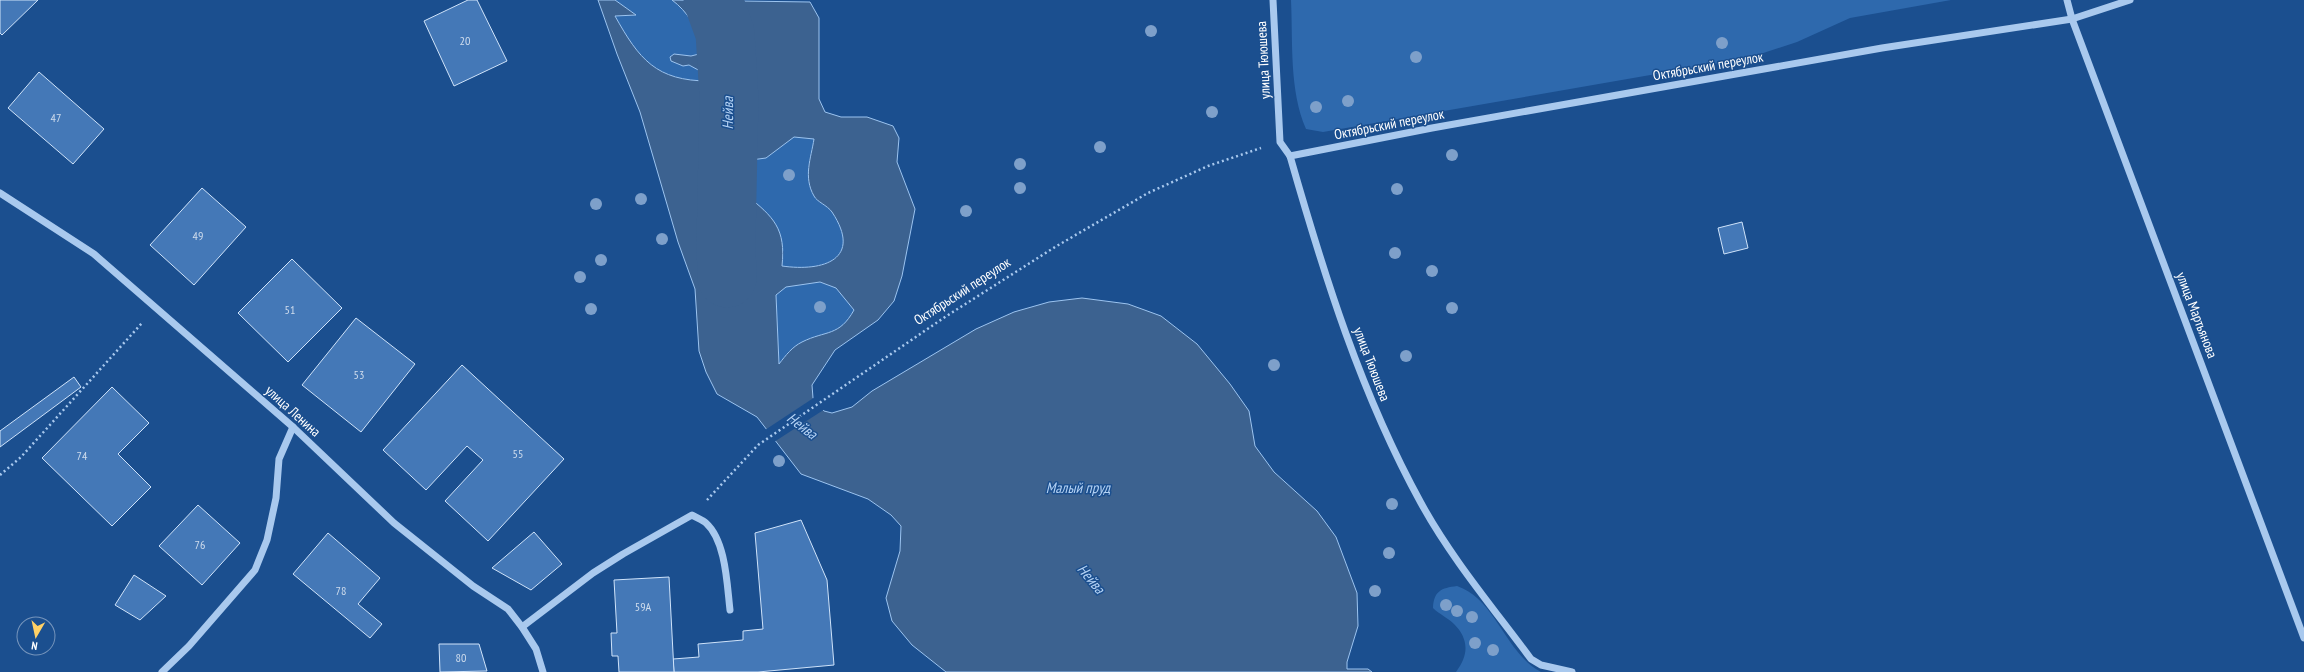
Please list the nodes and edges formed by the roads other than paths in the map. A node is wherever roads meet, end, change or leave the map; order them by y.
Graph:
1 (1273, 0) edge
2 (2067, 0) edge
3 (2130, 0) edge
4 (2072, 19) junction
5 (1290, 156) junction
6 (0, 193) edge
7 (293, 427) junction
8 (730, 610) dead end
9 (522, 627) junction
10 (2304, 638) edge
11 (162, 672) edge
12 (543, 672) edge
13 (1572, 672) edge

1 - 5 street, улица Тююшева
2 - 4 street, улица Мартьянова
3 - 4 street, Октябрьский переулок
4 - 5 street, Октябрьский переулок
4 - 10 street, улица Мартьянова
5 - 13 street, улица Тююшева
6 - 7 street, улица Ленина
7 - 9 street, улица Ленина
7 - 11 street
8 - 9 street
9 - 12 street, улица Ленина

